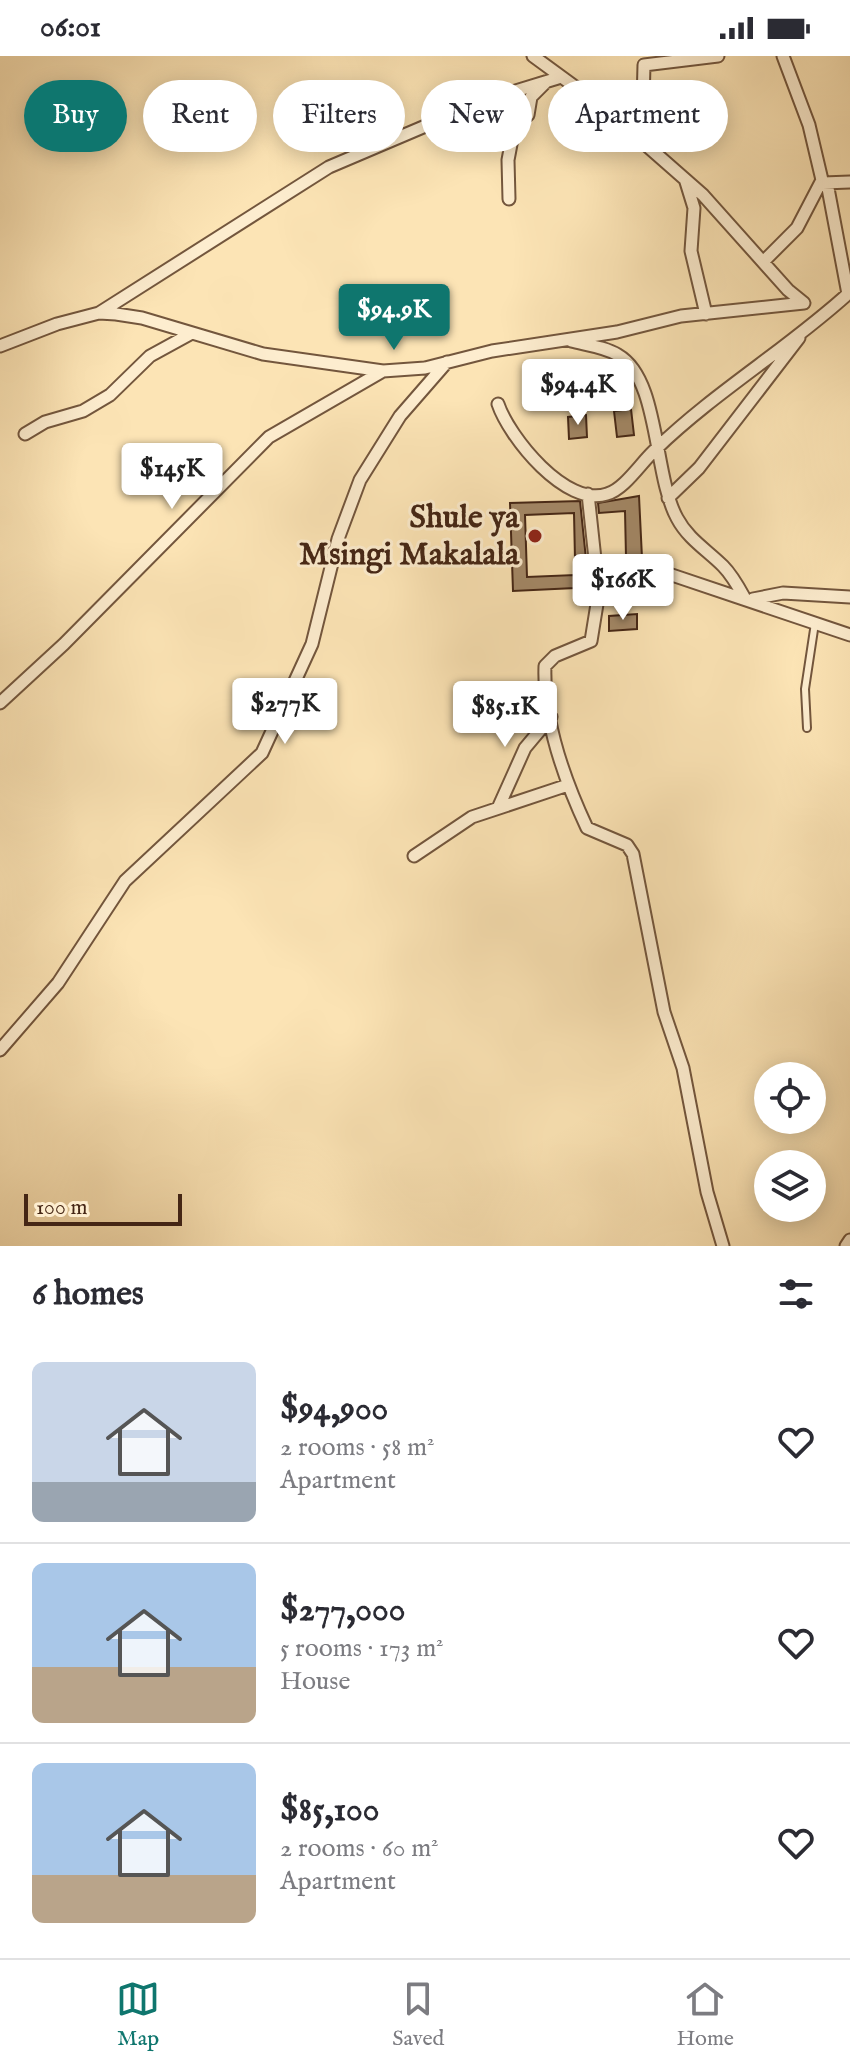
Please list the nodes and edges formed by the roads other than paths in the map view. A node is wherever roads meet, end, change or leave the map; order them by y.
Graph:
1 (533, 56) edge
2 (718, 56) edge
3 (783, 56) edge
4 (552, 79) junction
5 (644, 80) edge
6 (654, 152) edge
7 (686, 181) junction
8 (850, 182) edge
9 (824, 183) junction
10 (509, 199) dead end
11 (763, 262) junction
12 (849, 293) edge
13 (99, 313) junction
14 (706, 314) junction
15 (808, 326) junction
16 (192, 333) junction
17 (564, 340) junction
18 (0, 346) edge
19 (447, 362) junction
20 (383, 371) junction
21 (498, 404) dead end
22 (25, 434) dead end
23 (656, 449) junction
24 (588, 494) junction
25 (668, 498) junction
26 (603, 567) junction
27 (850, 597) edge
28 (748, 598) junction
29 (815, 623) junction
30 (850, 635) edge
31 (0, 703) edge
32 (551, 717) junction
33 (807, 728) dead end
34 (568, 785) junction
35 (499, 806) junction
36 (414, 856) dead end
37 (0, 1050) edge
38 (850, 1240) edge
39 (723, 1246) edge
40 (846, 1246) edge

1 - 4 street
2 - 5 street
3 - 9 street
4 - 10 street
4 - 13 street
6 - 7 street
7 - 11 street
7 - 14 street
8 - 9 street
9 - 11 street
9 - 12 street
11 - 14 street
12 - 15 street
13 - 16 street
13 - 18 street
14 - 17 street
15 - 23 street
15 - 25 street
16 - 20 street
16 - 22 street
17 - 19 street
17 - 23 street
19 - 20 street
19 - 37 street
20 - 31 street
21 - 24 street
23 - 24 street
23 - 25 street
24 - 26 street
25 - 28 street
26 - 28 street
26 - 32 street
27 - 28 street
28 - 29 street
29 - 30 street
29 - 33 lane
32 - 34 street
32 - 35 street
34 - 35 street
34 - 39 street
35 - 36 street
38 - 40 street

